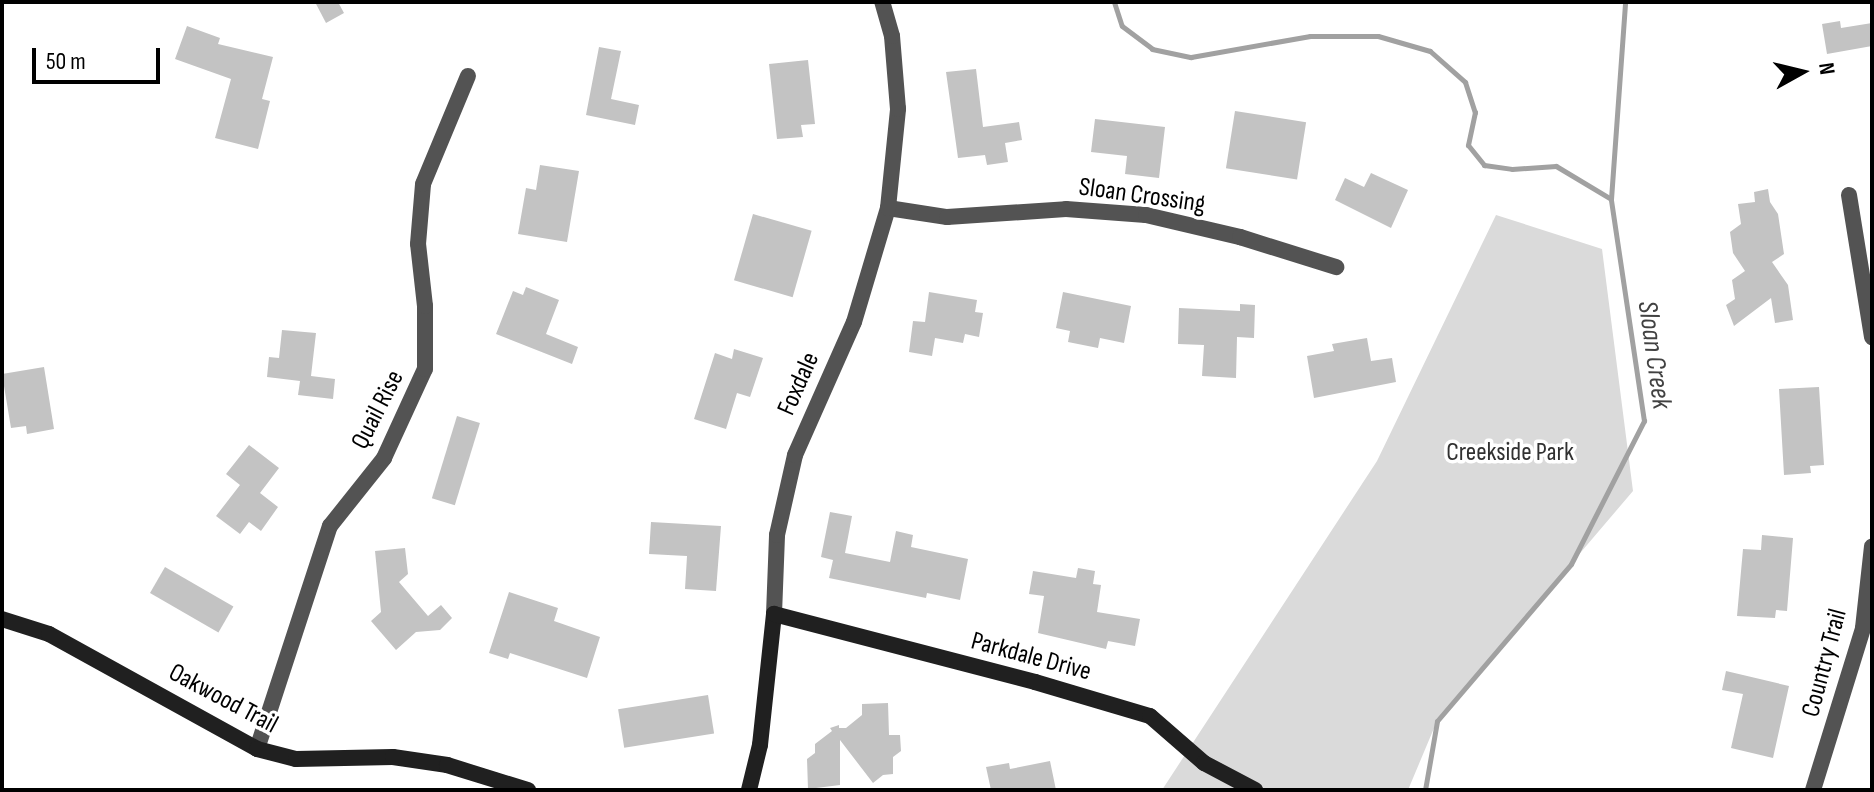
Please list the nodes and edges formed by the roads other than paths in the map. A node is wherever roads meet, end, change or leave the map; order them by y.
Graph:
1 (882, 2) edge
2 (468, 76) dead end
3 (1849, 195) dead end
4 (888, 208) junction
5 (1336, 267) dead end
6 (1872, 337) edge
7 (1872, 546) edge
8 (774, 614) junction
9 (2, 619) edge
10 (257, 749) junction
11 (528, 790) edge
12 (749, 790) edge
13 (1255, 790) edge
14 (1813, 790) edge

1 - 4 street, Foxdale
2 - 10 street, Quail Rise
3 - 6 street
4 - 5 street, Sloan Crossing
4 - 8 street, Foxdale
7 - 14 street, Country Trail
8 - 12 street, Foxdale
8 - 13 street, Parkdale Drive
9 - 10 street, Oakwood Trail
10 - 11 street, Oakwood Trail

